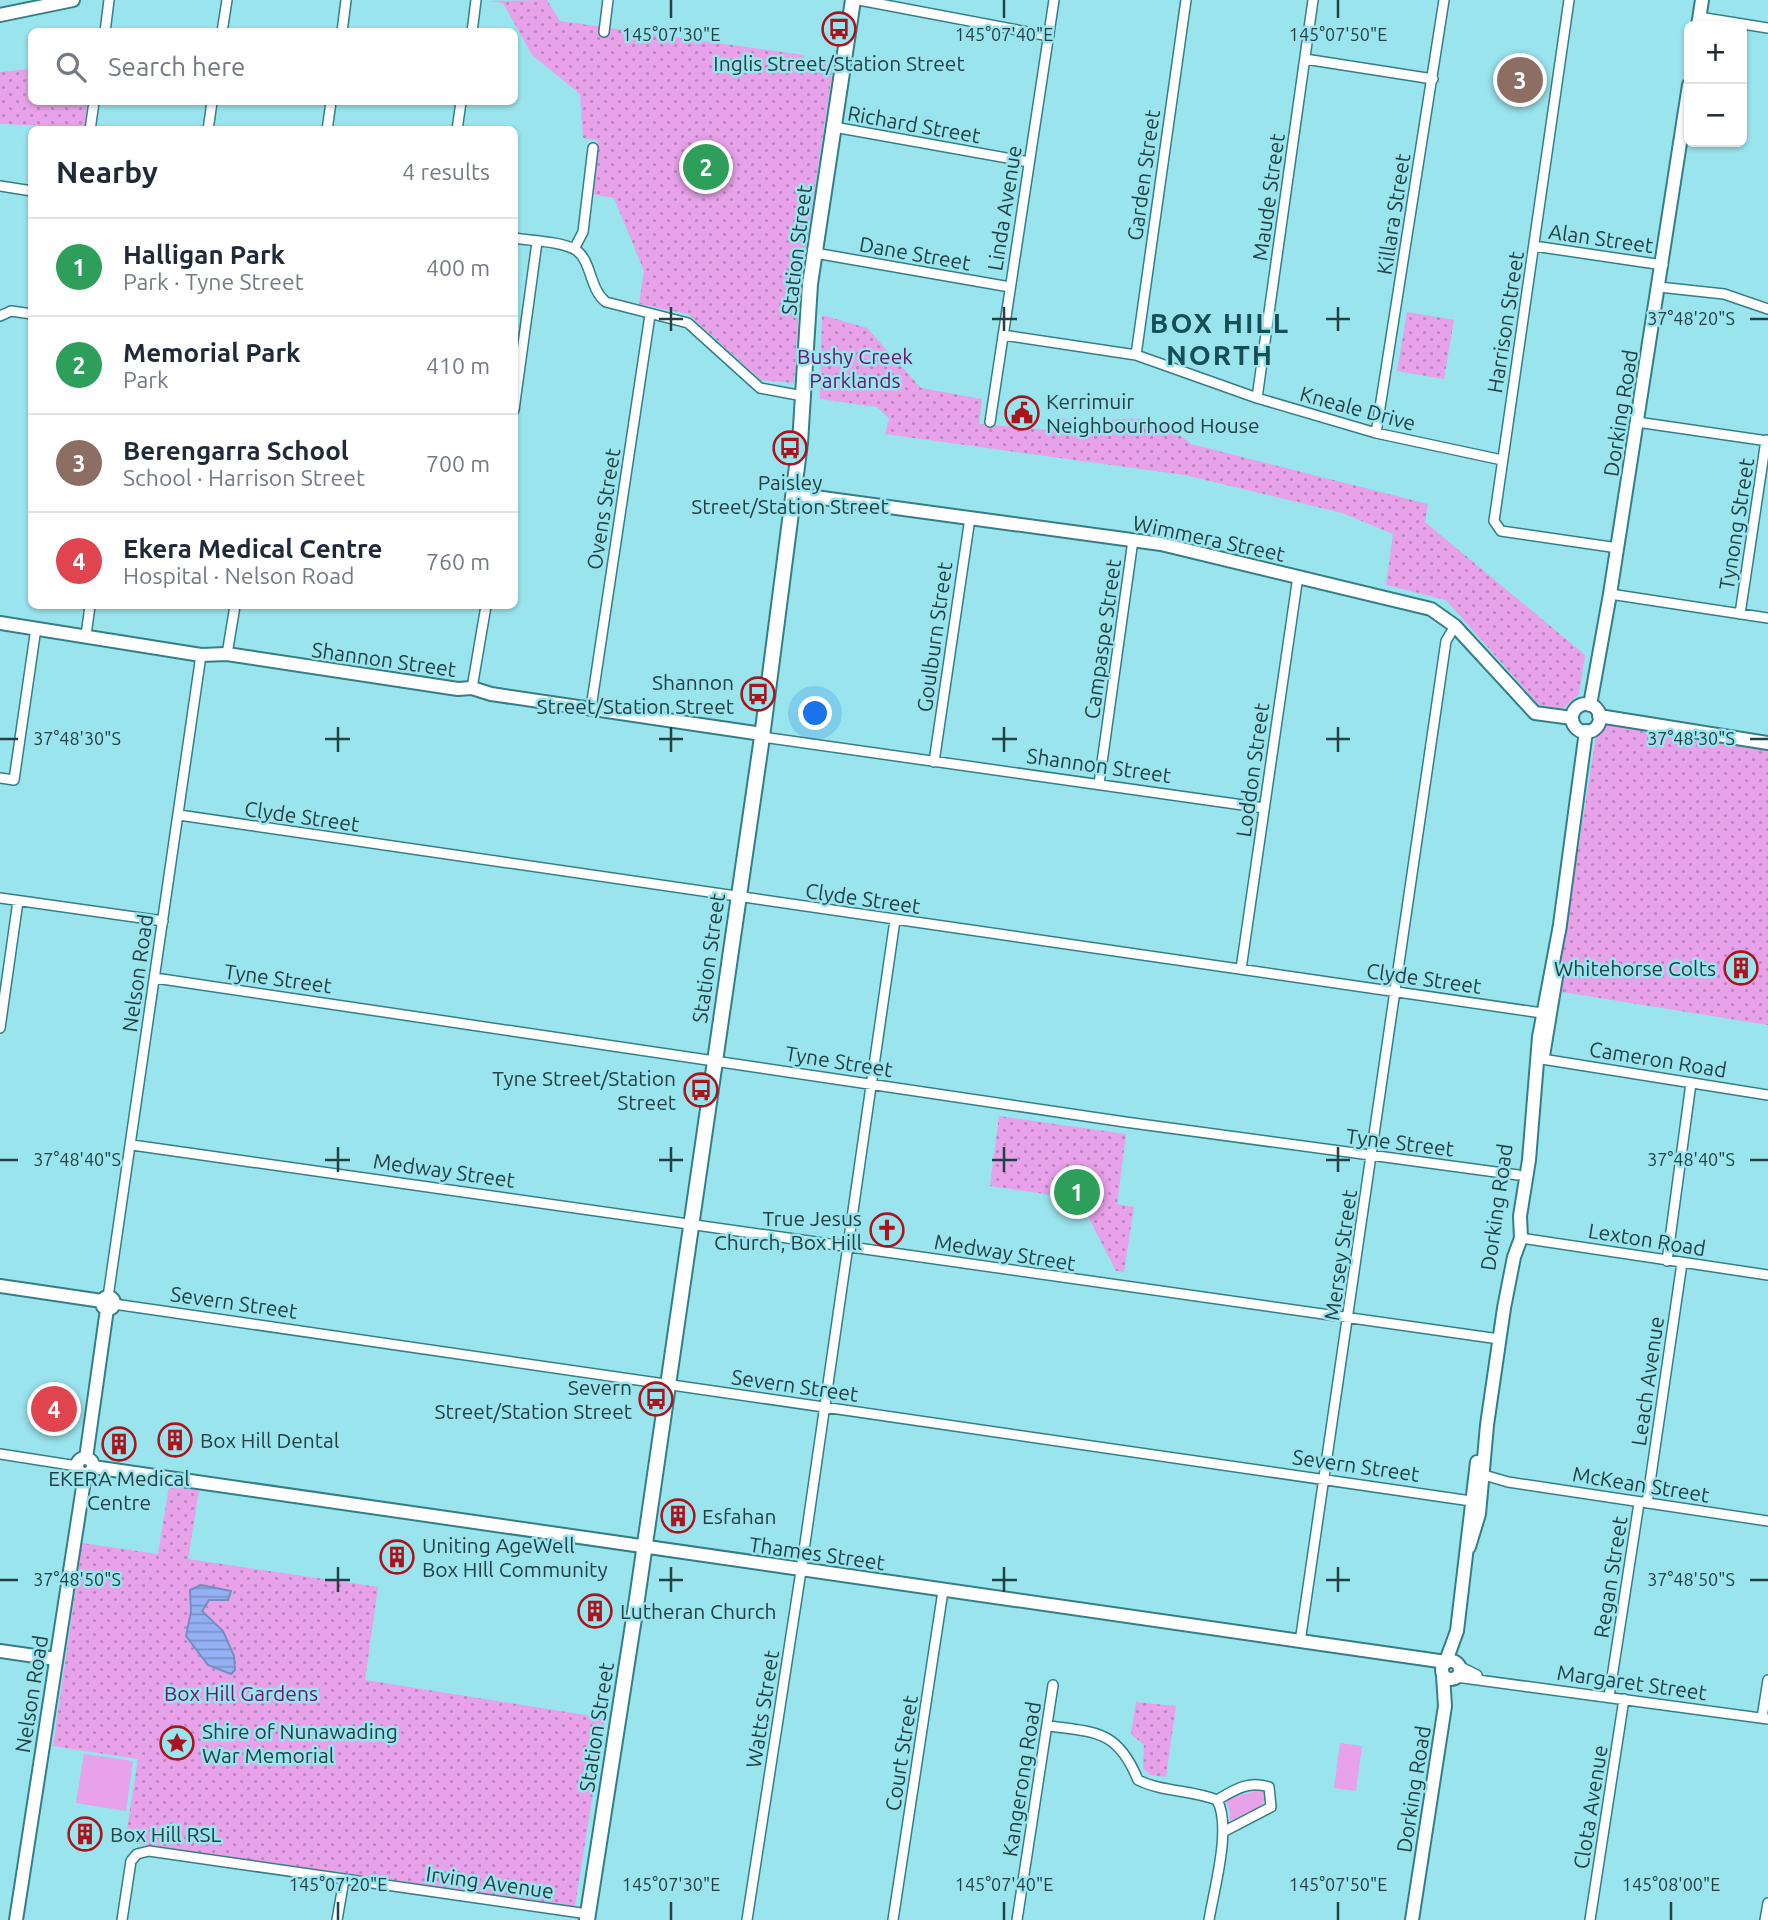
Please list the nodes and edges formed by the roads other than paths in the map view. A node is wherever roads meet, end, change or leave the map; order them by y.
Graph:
1 (73, 0) edge
2 (109, 0) edge
3 (227, 0) edge
4 (346, 0) edge
5 (476, 0) edge
6 (608, 0) edge
7 (853, 0) edge
8 (859, 0) edge
9 (1054, 0) edge
10 (1186, 0) edge
11 (1313, 0) edge
12 (1444, 0) edge
13 (1569, 0) edge
14 (1702, 0) edge
15 (0, 15) edge
16 (1699, 21) edge
17 (1747, 26) edge
18 (106, 28) edge
19 (223, 28) edge
20 (342, 28) edge
21 (472, 28) edge
22 (1768, 28) edge
23 (604, 32) dead end
24 (1049, 36) junction
25 (1306, 59) junction
26 (1433, 79) junction
27 (94, 105) edge
28 (212, 105) edge
29 (331, 105) edge
30 (461, 105) edge
31 (1684, 120) edge
32 (91, 126) edge
33 (209, 126) edge
34 (328, 126) edge
35 (458, 126) edge
36 (834, 127) junction
37 (593, 148) dead end
38 (1029, 162) junction
39 (0, 186) edge
40 (28, 190) edge
41 (518, 239) edge
42 (537, 242) junction
43 (1534, 246) junction
44 (574, 249) junction
45 (815, 253) junction
46 (1663, 265) junction
47 (1010, 287) junction
48 (1659, 287) junction
49 (1768, 309) edge
50 (28, 313) edge
51 (650, 315) junction
52 (0, 316) edge
53 (1003, 335) junction
54 (1136, 355) junction
55 (518, 381) edge
56 (803, 396) junction
57 (1257, 398) junction
58 (990, 422) dead end
59 (1637, 422) junction
60 (1376, 433) junction
61 (1767, 440) edge
62 (1502, 460) junction
63 (793, 494) junction
64 (970, 518) junction
65 (1133, 540) junction
66 (1618, 548) junction
67 (1298, 576) junction
68 (1610, 594) junction
69 (90, 609) edge
70 (235, 609) edge
71 (485, 609) edge
72 (1740, 614) junction
73 (1768, 618) edge
74 (0, 623) edge
75 (1455, 626) junction
76 (36, 628) junction
77 (86, 635) junction
78 (228, 654) junction
79 (201, 655) junction
80 (472, 688) junction
81 (1590, 705) junction
82 (591, 708) junction
83 (1599, 716) junction
84 (1572, 718) junction
85 (1586, 731) junction
86 (762, 735) junction
87 (1768, 743) edge
88 (934, 762) junction
89 (0, 778) edge
90 (1100, 784) junction
91 (1264, 808) junction
92 (179, 815) junction
93 (738, 897) junction
94 (0, 898) edge
95 (19, 901) junction
96 (895, 920) junction
97 (163, 921) junction
98 (1241, 969) junction
99 (1553, 970) junction
100 (155, 978) junction
101 (1397, 992) junction
102 (1542, 1013) junction
103 (0, 1028) edge
104 (1540, 1058) junction
105 (716, 1059) junction
106 (872, 1083) junction
107 (1691, 1083) junction
108 (1768, 1095) edge
109 (1532, 1113) junction
110 (132, 1144) junction
111 (1373, 1156) junction
112 (1518, 1175) junction
113 (691, 1223) junction
114 (1521, 1238) junction
115 (848, 1246) junction
116 (1667, 1261) junction
117 (1682, 1263) junction
118 (1768, 1275) edge
119 (0, 1286) edge
120 (108, 1302) junction
121 (1504, 1308) junction
122 (1349, 1318) junction
123 (1499, 1339) junction
124 (667, 1385) junction
125 (824, 1409) junction
126 (1487, 1425) junction
127 (0, 1454) edge
128 (85, 1466) junction
129 (1483, 1478) junction
130 (1324, 1480) junction
131 (1471, 1501) junction
132 (1643, 1503) junction
133 (1768, 1521) edge
134 (1469, 1547) junction
135 (643, 1548) junction
136 (801, 1571) junction
137 (943, 1591) junction
138 (1300, 1642) junction
139 (0, 1651) edge
140 (56, 1659) junction
141 (1451, 1670) junction
142 (1768, 1680) edge
143 (1053, 1685) dead end
144 (1609, 1698) junction
145 (1624, 1699) junction
146 (1765, 1719) edge
147 (1049, 1726) junction
148 (1217, 1800) junction
149 (1223, 1832) junction
150 (344, 1880) junction
151 (1768, 1903) edge
152 (587, 1917) edge
153 (16, 1920) edge
154 (122, 1920) edge
155 (337, 1920) edge
156 (747, 1920) edge
157 (893, 1920) edge
158 (1017, 1920) edge
159 (1209, 1920) edge
160 (1412, 1920) edge
161 (1590, 1920) edge
162 (1765, 1920) edge

1 - 15 street
2 - 18 street
3 - 19 street
4 - 20 street
5 - 21 street
6 - 23 street
7 - 36 main road, Station Street
8 - 24 street
9 - 24 street, Linda Avenue
10 - 54 street, Garden Street
11 - 25 street, Maude Street
12 - 26 street, Killara Street
13 - 43 street, Harrison Street
14 - 16 street
17 - 22 street
24 - 38 street, Linda Avenue
25 - 26 street
25 - 57 street, Maude Street
26 - 60 street, Killara Street
27 - 32 street
28 - 33 street
29 - 34 street
30 - 35 street
31 - 46 street, Dorking Road
36 - 38 street, Richard Street
36 - 45 main road, Station Street
37 - 44 street
38 - 47 street, Linda Avenue
39 - 40 street
41 - 42 street
42 - 44 street
42 - 55 street
43 - 46 street, Alan Street
43 - 62 street, Harrison Street
44 - 51 street
45 - 47 street, Dane Street
45 - 56 main road, Station Street
46 - 48 street, Dorking Road
47 - 53 street, Linda Avenue
48 - 49 street
48 - 59 street, Dorking Road
50 - 52 street
51 - 56 street
51 - 82 street, Ovens Street
53 - 54 street, Kneale Drive
53 - 58 street, Linda Avenue
54 - 57 street, Kneale Drive
56 - 63 main road, Station Street
57 - 60 street, Kneale Drive
59 - 61 street
59 - 66 street, Dorking Road
60 - 62 street, Kneale Drive
61 - 72 street, Tynong Street
62 - 66 street, Harrison Street
63 - 64 street, Wimmera Street
63 - 86 main road, Station Street
64 - 65 street, Wimmera Street
64 - 88 street, Goulburn Street
65 - 67 street, Wimmera Street
65 - 90 street, Campaspe Street
66 - 68 street, Dorking Road
67 - 75 street, Wimmera Street
67 - 91 street, Loddon Street
68 - 72 street
68 - 81 street, Dorking Road
69 - 77 street
70 - 78 street
71 - 80 street
72 - 73 street
74 - 76 street, Shannon Street
75 - 84 street, Wimmera Street
75 - 101 street, Mersey Street
76 - 77 street, Shannon Street
76 - 89 street
77 - 79 street, Shannon Street
78 - 79 street, Shannon Street
78 - 80 street, Shannon Street
79 - 92 street, Nelson Road
80 - 82 street, Shannon Street
81 - 83 street
81 - 84 street
82 - 86 street, Shannon Street
83 - 85 street
83 - 87 street
84 - 85 street
85 - 99 street, Dorking Road
86 - 88 street, Shannon Street
86 - 93 main road, Station Street
88 - 90 street, Shannon Street
90 - 91 street, Shannon Street
91 - 98 street, Loddon Street
92 - 93 street, Clyde Street
92 - 97 street, Nelson Road
93 - 96 street, Clyde Street
93 - 105 main road, Station Street
94 - 95 street
95 - 97 street
95 - 103 street
96 - 98 street, Clyde Street
96 - 106 street, Watts Street
97 - 100 street, Nelson Road
98 - 101 street, Clyde Street
99 - 102 street, Dorking Road
99 - 104 street, Dorking Road
100 - 105 street, Tyne Street
100 - 110 street, Nelson Road
101 - 102 street, Clyde Street
101 - 111 street, Mersey Street
102 - 104 street, Dorking Road
104 - 107 street, Cameron Road
104 - 109 street, Dorking Road
105 - 106 street, Tyne Street
105 - 113 main road, Station Street
106 - 111 street, Tyne Street
106 - 115 street, Watts Street
107 - 108 street, Cameron Road
107 - 116 street
109 - 112 street, Dorking Road
109 - 114 street, Dorking Road
110 - 113 street, Medway Street
110 - 120 street, Nelson Road
111 - 112 street, Tyne Street
111 - 122 street, Mersey Street
112 - 121 street, Dorking Road
113 - 115 street, Medway Street
113 - 124 main road, Station Street
114 - 116 street, Lexton Road
114 - 121 street, Dorking Road
115 - 122 street, Medway Street
115 - 125 street, Watts Street
116 - 117 street, Lexton Road
117 - 118 street, Lexton Road
117 - 132 street, Leach Avenue
119 - 120 street, Severn Street
120 - 124 street, Severn Street
120 - 128 street, Nelson Road
121 - 123 street, Dorking Road
122 - 123 street, Medway Street
122 - 130 street, Mersey Street
123 - 126 street, Dorking Road
124 - 125 street, Severn Street
124 - 135 main road, Station Street
125 - 130 street, Severn Street
125 - 136 street, Watts Street
126 - 129 street, Dorking Road
126 - 131 street, Dorking Road
127 - 128 street, Thames Street
128 - 135 street, Thames Street
128 - 140 street, Nelson Road
129 - 132 street, McKean Street
129 - 134 street, Dorking Road
130 - 131 street, Severn Street
130 - 138 street, Mersey Street
131 - 134 street, Dorking Road
132 - 133 street, McKean Street
132 - 144 street, Regan Street
134 - 141 street, Dorking Road
135 - 136 street, Thames Street
135 - 152 main road, Station Street
136 - 137 street, Thames Street
136 - 156 street, Watts Street
137 - 138 street, Thames Street
137 - 157 street, Court Street
138 - 141 street, Thames Street
139 - 140 street
140 - 153 street, Nelson Road
141 - 144 street, Margaret Street
141 - 160 street, Dorking Road
142 - 146 street
143 - 147 street, Kangerong Road
144 - 145 street, Margaret Street
145 - 146 street, Margaret Street
145 - 161 street, Clota Avenue
147 - 148 street
147 - 158 street, Kangerong Road
148 - 149 street
148 - 149 street
149 - 159 street
150 - 152 street, Irving Avenue
150 - 154 street, Irving Avenue
150 - 155 street
151 - 162 street

